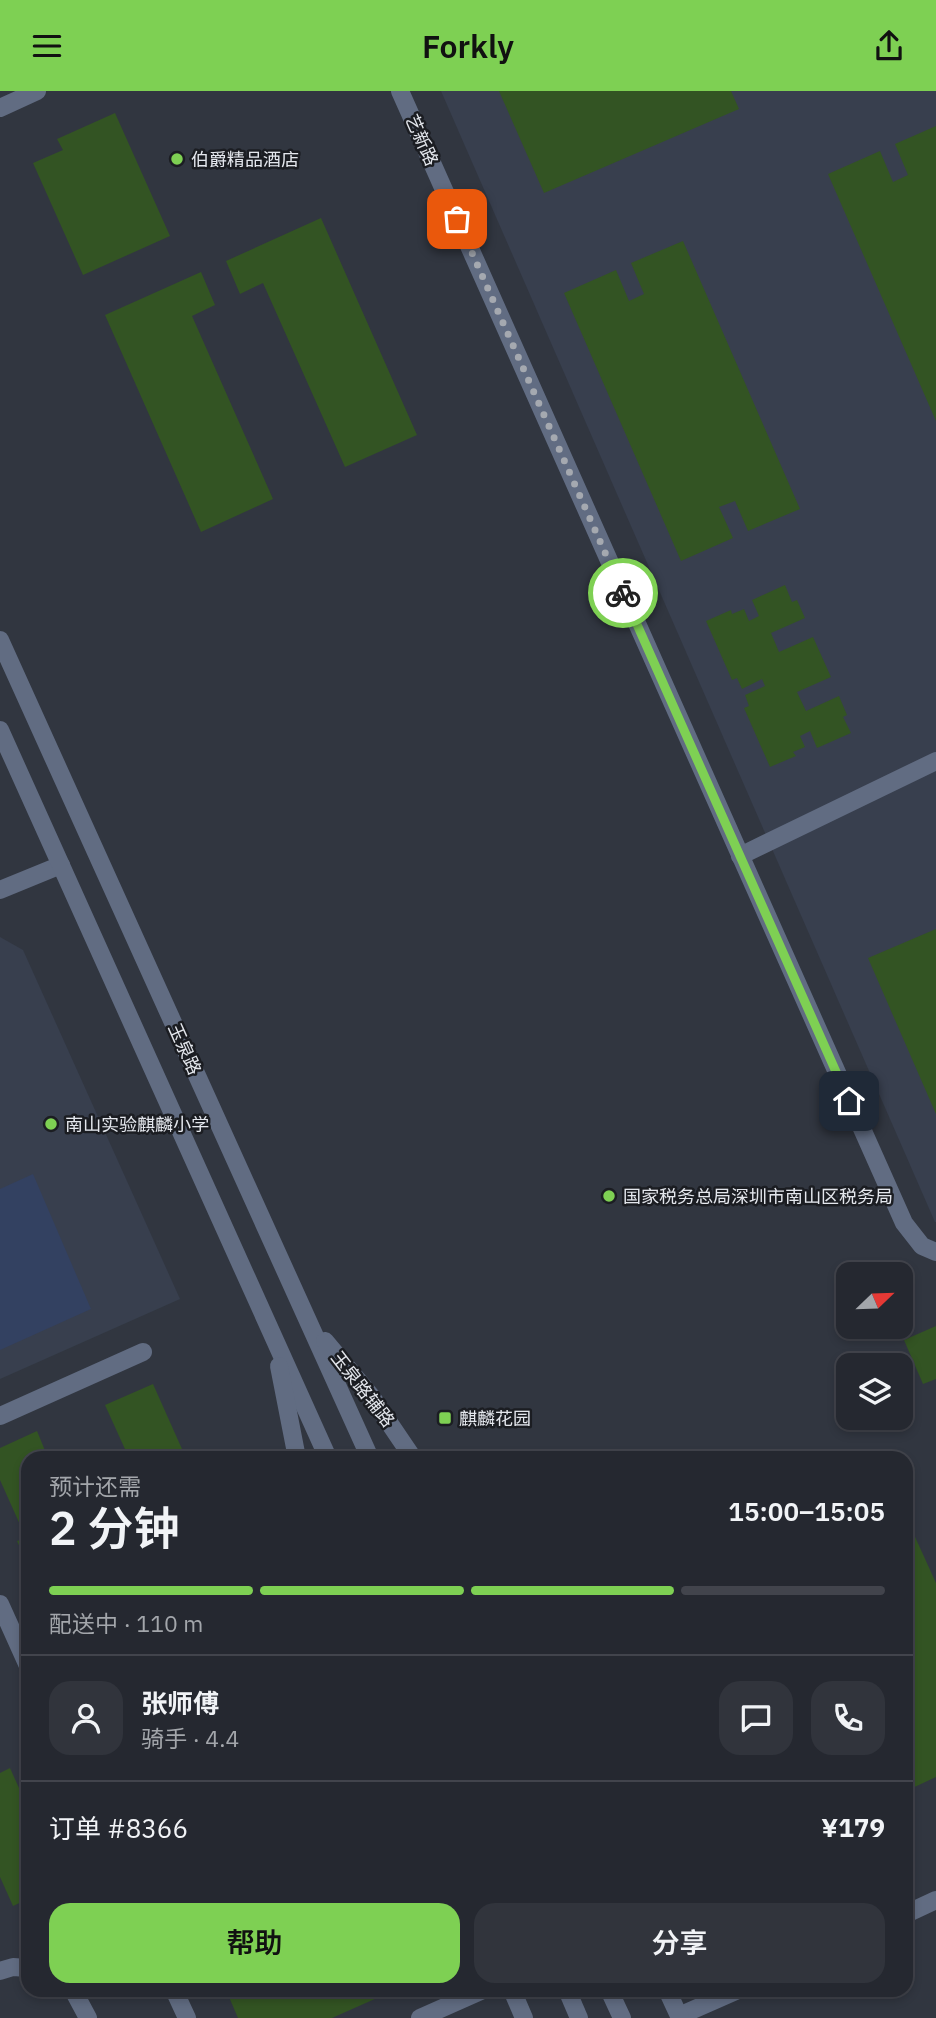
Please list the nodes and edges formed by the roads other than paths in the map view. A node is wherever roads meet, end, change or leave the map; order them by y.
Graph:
1 (37, 91) edge
2 (400, 91) edge
3 (0, 108) edge
4 (0, 640) edge
5 (0, 730) edge
6 (936, 761) edge
7 (740, 856) junction
8 (61, 865) junction
9 (0, 890) edge
10 (936, 1252) edge
11 (309, 1323) junction
12 (274, 1339) junction
13 (143, 1352) dead end
14 (0, 1416) edge
15 (295, 1451) edge
16 (325, 1451) edge
17 (367, 1451) edge
18 (409, 1451) edge
19 (0, 1604) edge
20 (21, 1650) edge
21 (936, 1900) edge
22 (913, 1911) edge
23 (21, 1968) edge
24 (0, 1971) edge
25 (77, 1997) edge
26 (177, 1997) edge
27 (467, 1997) edge
28 (515, 1997) edge
29 (570, 1997) edge
30 (612, 1997) edge
31 (670, 1997) edge
32 (723, 1997) edge
33 (680, 2017) edge
34 (88, 2018) edge
35 (187, 2018) edge
36 (420, 2018) edge
37 (524, 2018) edge
38 (579, 2018) edge
39 (622, 2018) edge

1 - 3 street
2 - 7 street, 艺新路
4 - 11 street, 玉泉路
5 - 8 street
6 - 7 street
7 - 10 street, 艺新路
8 - 9 street
8 - 12 street
11 - 17 street, 玉泉路
11 - 18 street, 玉泉路辅路
12 - 15 street
12 - 16 street
13 - 14 street
19 - 20 street
21 - 22 street
23 - 24 street
25 - 34 street
26 - 35 street
27 - 36 street
28 - 37 street
29 - 38 street
30 - 39 street
31 - 33 street
32 - 33 street

